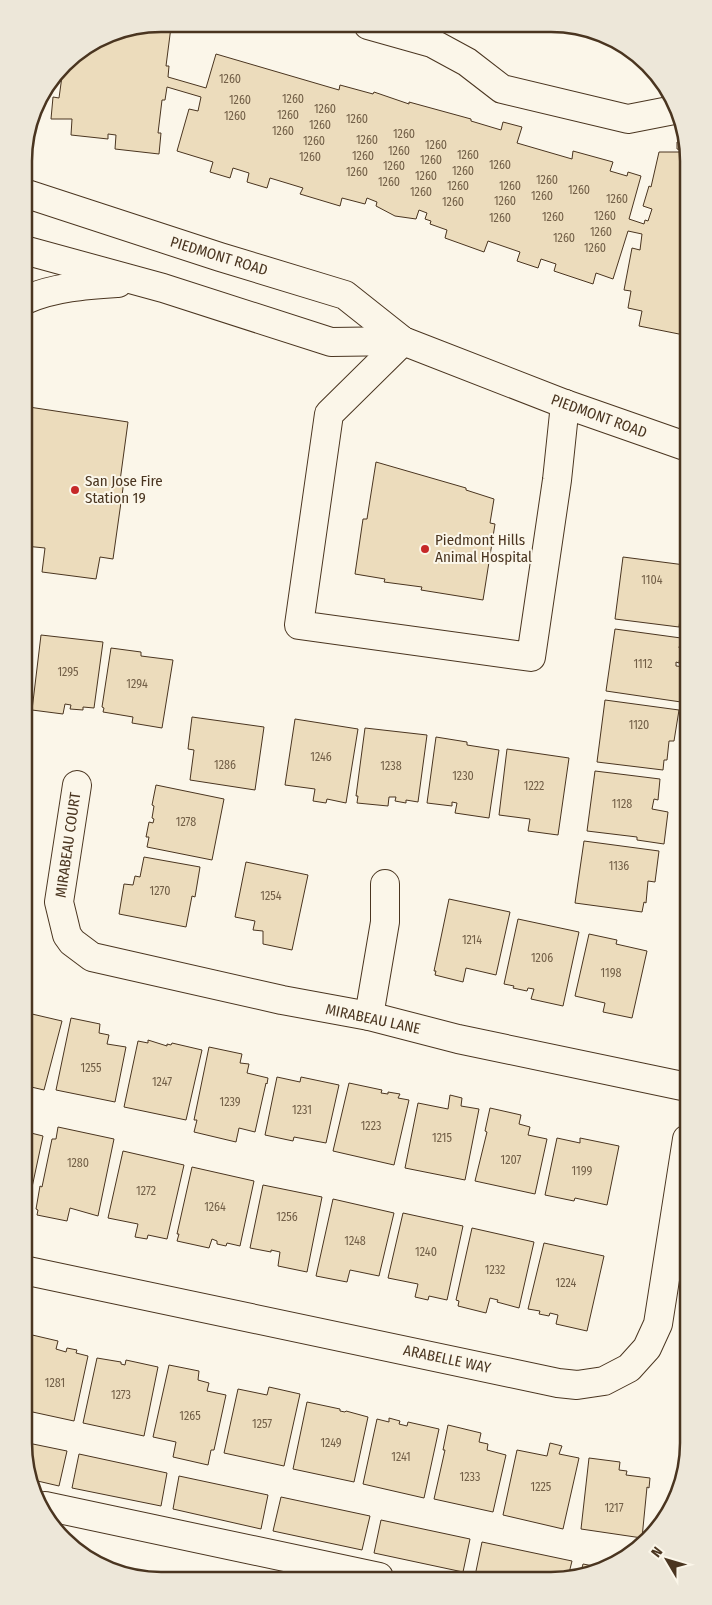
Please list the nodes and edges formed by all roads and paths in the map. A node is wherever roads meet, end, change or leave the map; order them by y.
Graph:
1 (393, 32) edge
2 (669, 111) edge
3 (33, 195) edge
4 (33, 252) edge
5 (142, 282) junction
6 (33, 296) edge
7 (403, 340) junction
8 (565, 404) junction
9 (680, 445) edge
10 (77, 785) dead end
11 (386, 884) dead end
12 (67, 935) joint
13 (369, 1016) junction
14 (679, 1085) edge
15 (679, 1189) edge
16 (32, 1272) edge
17 (50, 1507) edge
18 (351, 1572) edge

1 - 2 street
3 - 7 street, PIEDMONT ROAD
4 - 5 street, PIEDMONT ROAD
5 - 6 street
5 - 7 street, PIEDMONT ROAD
7 - 8 street, PIEDMONT ROAD
7 - 8 street
8 - 9 street, PIEDMONT ROAD
10 - 12 street, MIRABEAU COURT
11 - 13 street
12 - 13 street, MIRABEAU LANE
13 - 14 street, MIRABEAU LANE
15 - 16 street, ARABELLE WAY
17 - 18 street

